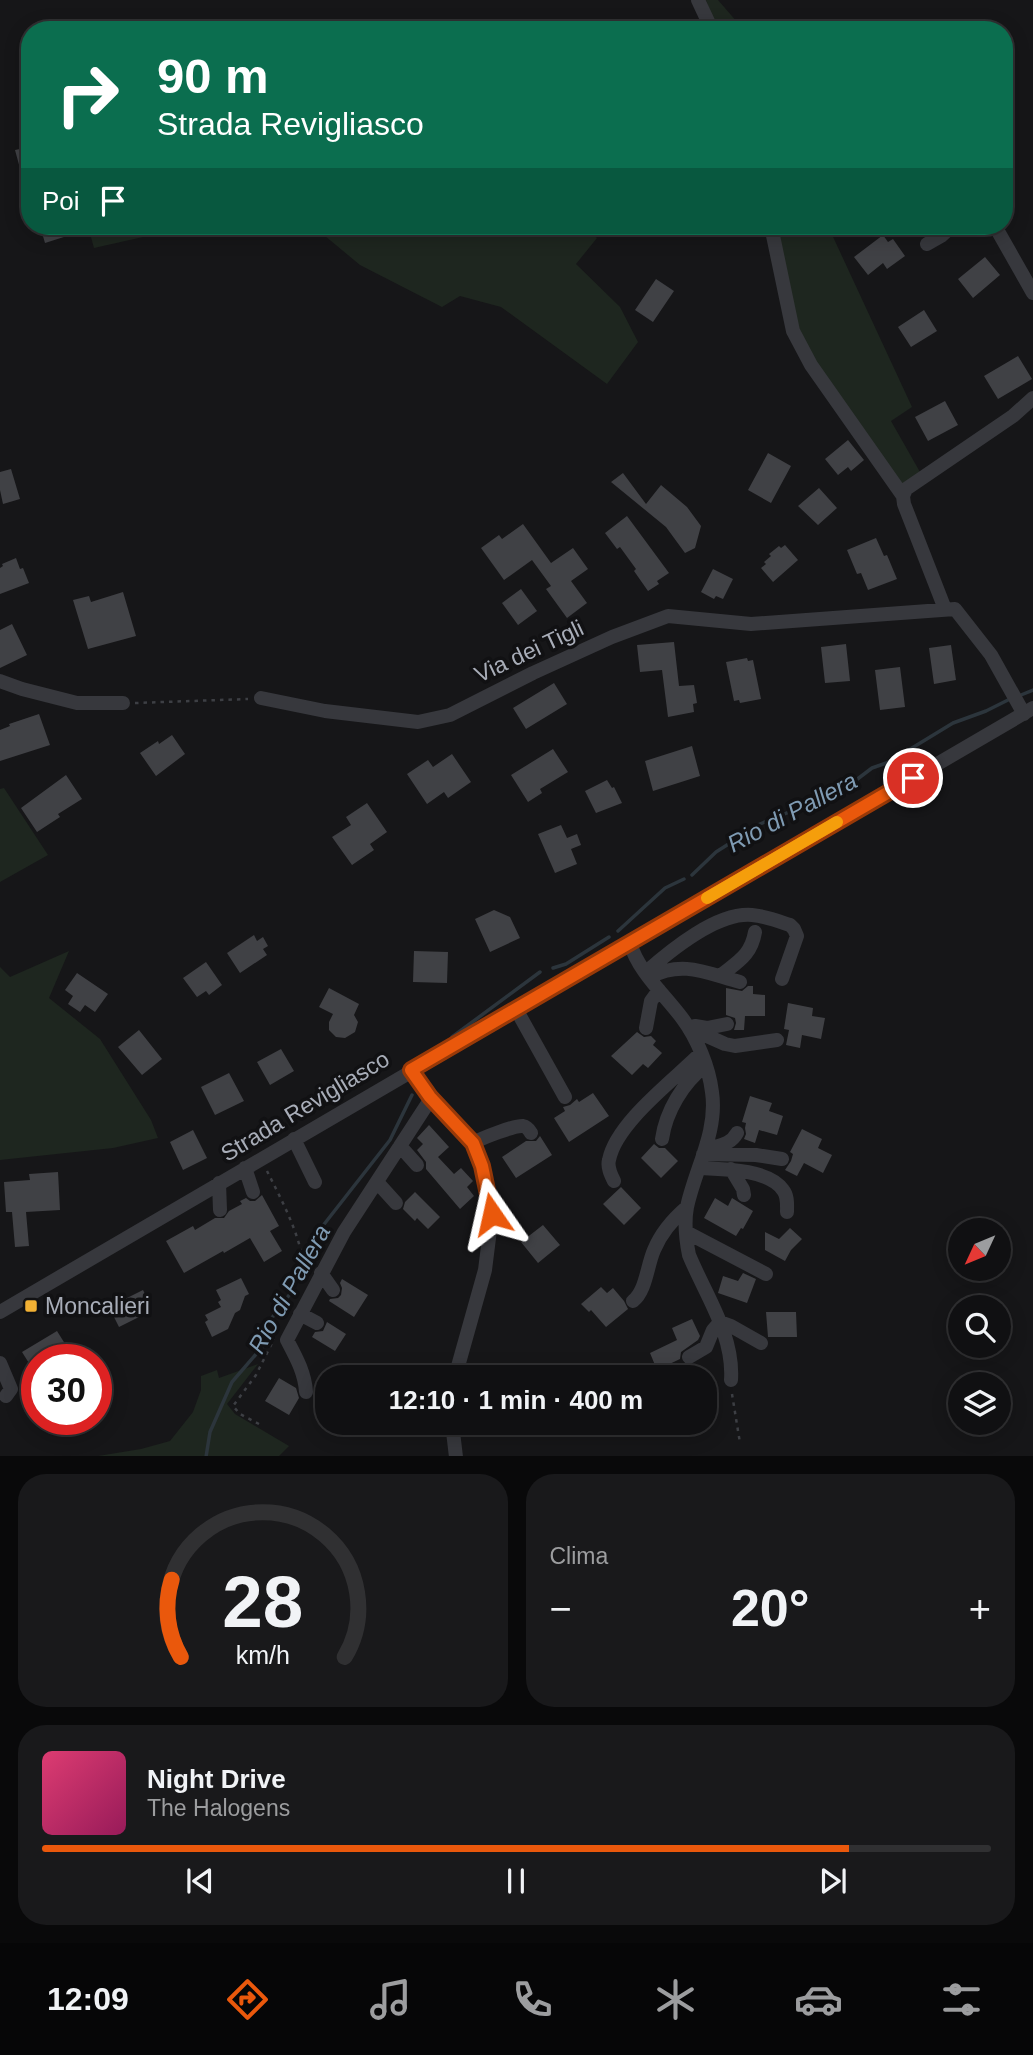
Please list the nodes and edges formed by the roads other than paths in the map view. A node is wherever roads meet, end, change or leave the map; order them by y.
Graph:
1 (698, 0) edge
2 (708, 21) edge
3 (773, 235) edge
4 (942, 235) edge
5 (1000, 235) edge
6 (928, 244) dead end
7 (1033, 293) edge
8 (1033, 398) edge
9 (903, 496) junction
10 (945, 610) junction
11 (0, 681) edge
12 (261, 698) road end
13 (123, 703) road end
14 (1028, 711) edge
15 (755, 932) dead end
16 (630, 943) junction
17 (648, 974) junction
18 (720, 976) junction
19 (782, 979) dead end
20 (740, 982) dead end
21 (659, 990) junction
22 (516, 1009) junction
23 (727, 1024) dead end
24 (646, 1028) dead end
25 (689, 1028) junction
26 (777, 1040) dead end
27 (703, 1059) junction
28 (411, 1070) junction
29 (430, 1097) junction
30 (565, 1097) dead end
31 (531, 1133) dead end
32 (737, 1133) dead end
33 (294, 1139) junction
34 (662, 1139) dead end
35 (400, 1146) junction
36 (475, 1148) junction
37 (702, 1157) junction
38 (782, 1159) dead end
39 (417, 1165) dead end
40 (245, 1168) junction
41 (730, 1169) junction
42 (614, 1181) dead end
43 (316, 1182) dead end
44 (377, 1182) junction
45 (219, 1183) junction
46 (480, 1191) dead end
47 (253, 1192) dead end
48 (744, 1195) dead end
49 (396, 1203) dead end
50 (687, 1207) junction
51 (220, 1210) dead end
52 (787, 1212) dead end
53 (686, 1232) junction
54 (321, 1273) junction
55 (766, 1274) dead end
56 (333, 1290) dead end
57 (633, 1301) dead end
58 (0, 1312) edge
59 (300, 1314) junction
60 (720, 1322) junction
61 (317, 1323) dead end
62 (761, 1343) dead end
63 (689, 1357) dead end
64 (0, 1363) edge
65 (458, 1365) edge
66 (731, 1380) road end
67 (306, 1392) dead end
68 (6, 1396) dead end
69 (453, 1435) edge
70 (456, 1456) edge

1 - 2 street
3 - 9 street
4 - 6 street
5 - 7 street
8 - 9 street
9 - 10 street
10 - 12 street, Via dei Tigli
10 - 14 street
11 - 13 street
14 - 16 street, Strada Revigliasco
15 - 18 street
16 - 17 street
16 - 22 street, Strada Revigliasco
17 - 18 street
17 - 19 street
17 - 21 street
18 - 20 street
21 - 24 street
21 - 25 street
22 - 28 street, Strada Revigliasco
22 - 30 street
23 - 25 street
25 - 26 street
25 - 27 street
27 - 34 street
27 - 37 street
27 - 42 street
28 - 29 street
28 - 33 street, Strada Revigliasco
29 - 35 street
29 - 36 street
31 - 36 street
32 - 37 street
33 - 40 street, Strada Revigliasco
33 - 43 street
35 - 39 street
35 - 44 street
36 - 46 street
36 - 65 street
37 - 38 street
37 - 41 street
37 - 50 street
40 - 45 street, Strada Revigliasco
40 - 47 street
41 - 48 street
41 - 52 street
44 - 49 street
44 - 54 street
45 - 51 street
45 - 58 street, Strada Revigliasco
50 - 53 street
50 - 57 street
53 - 55 street
53 - 60 street
54 - 56 street
54 - 59 street
59 - 61 street
59 - 67 street
60 - 62 street
60 - 63 street
60 - 66 street
64 - 68 street
69 - 70 street

